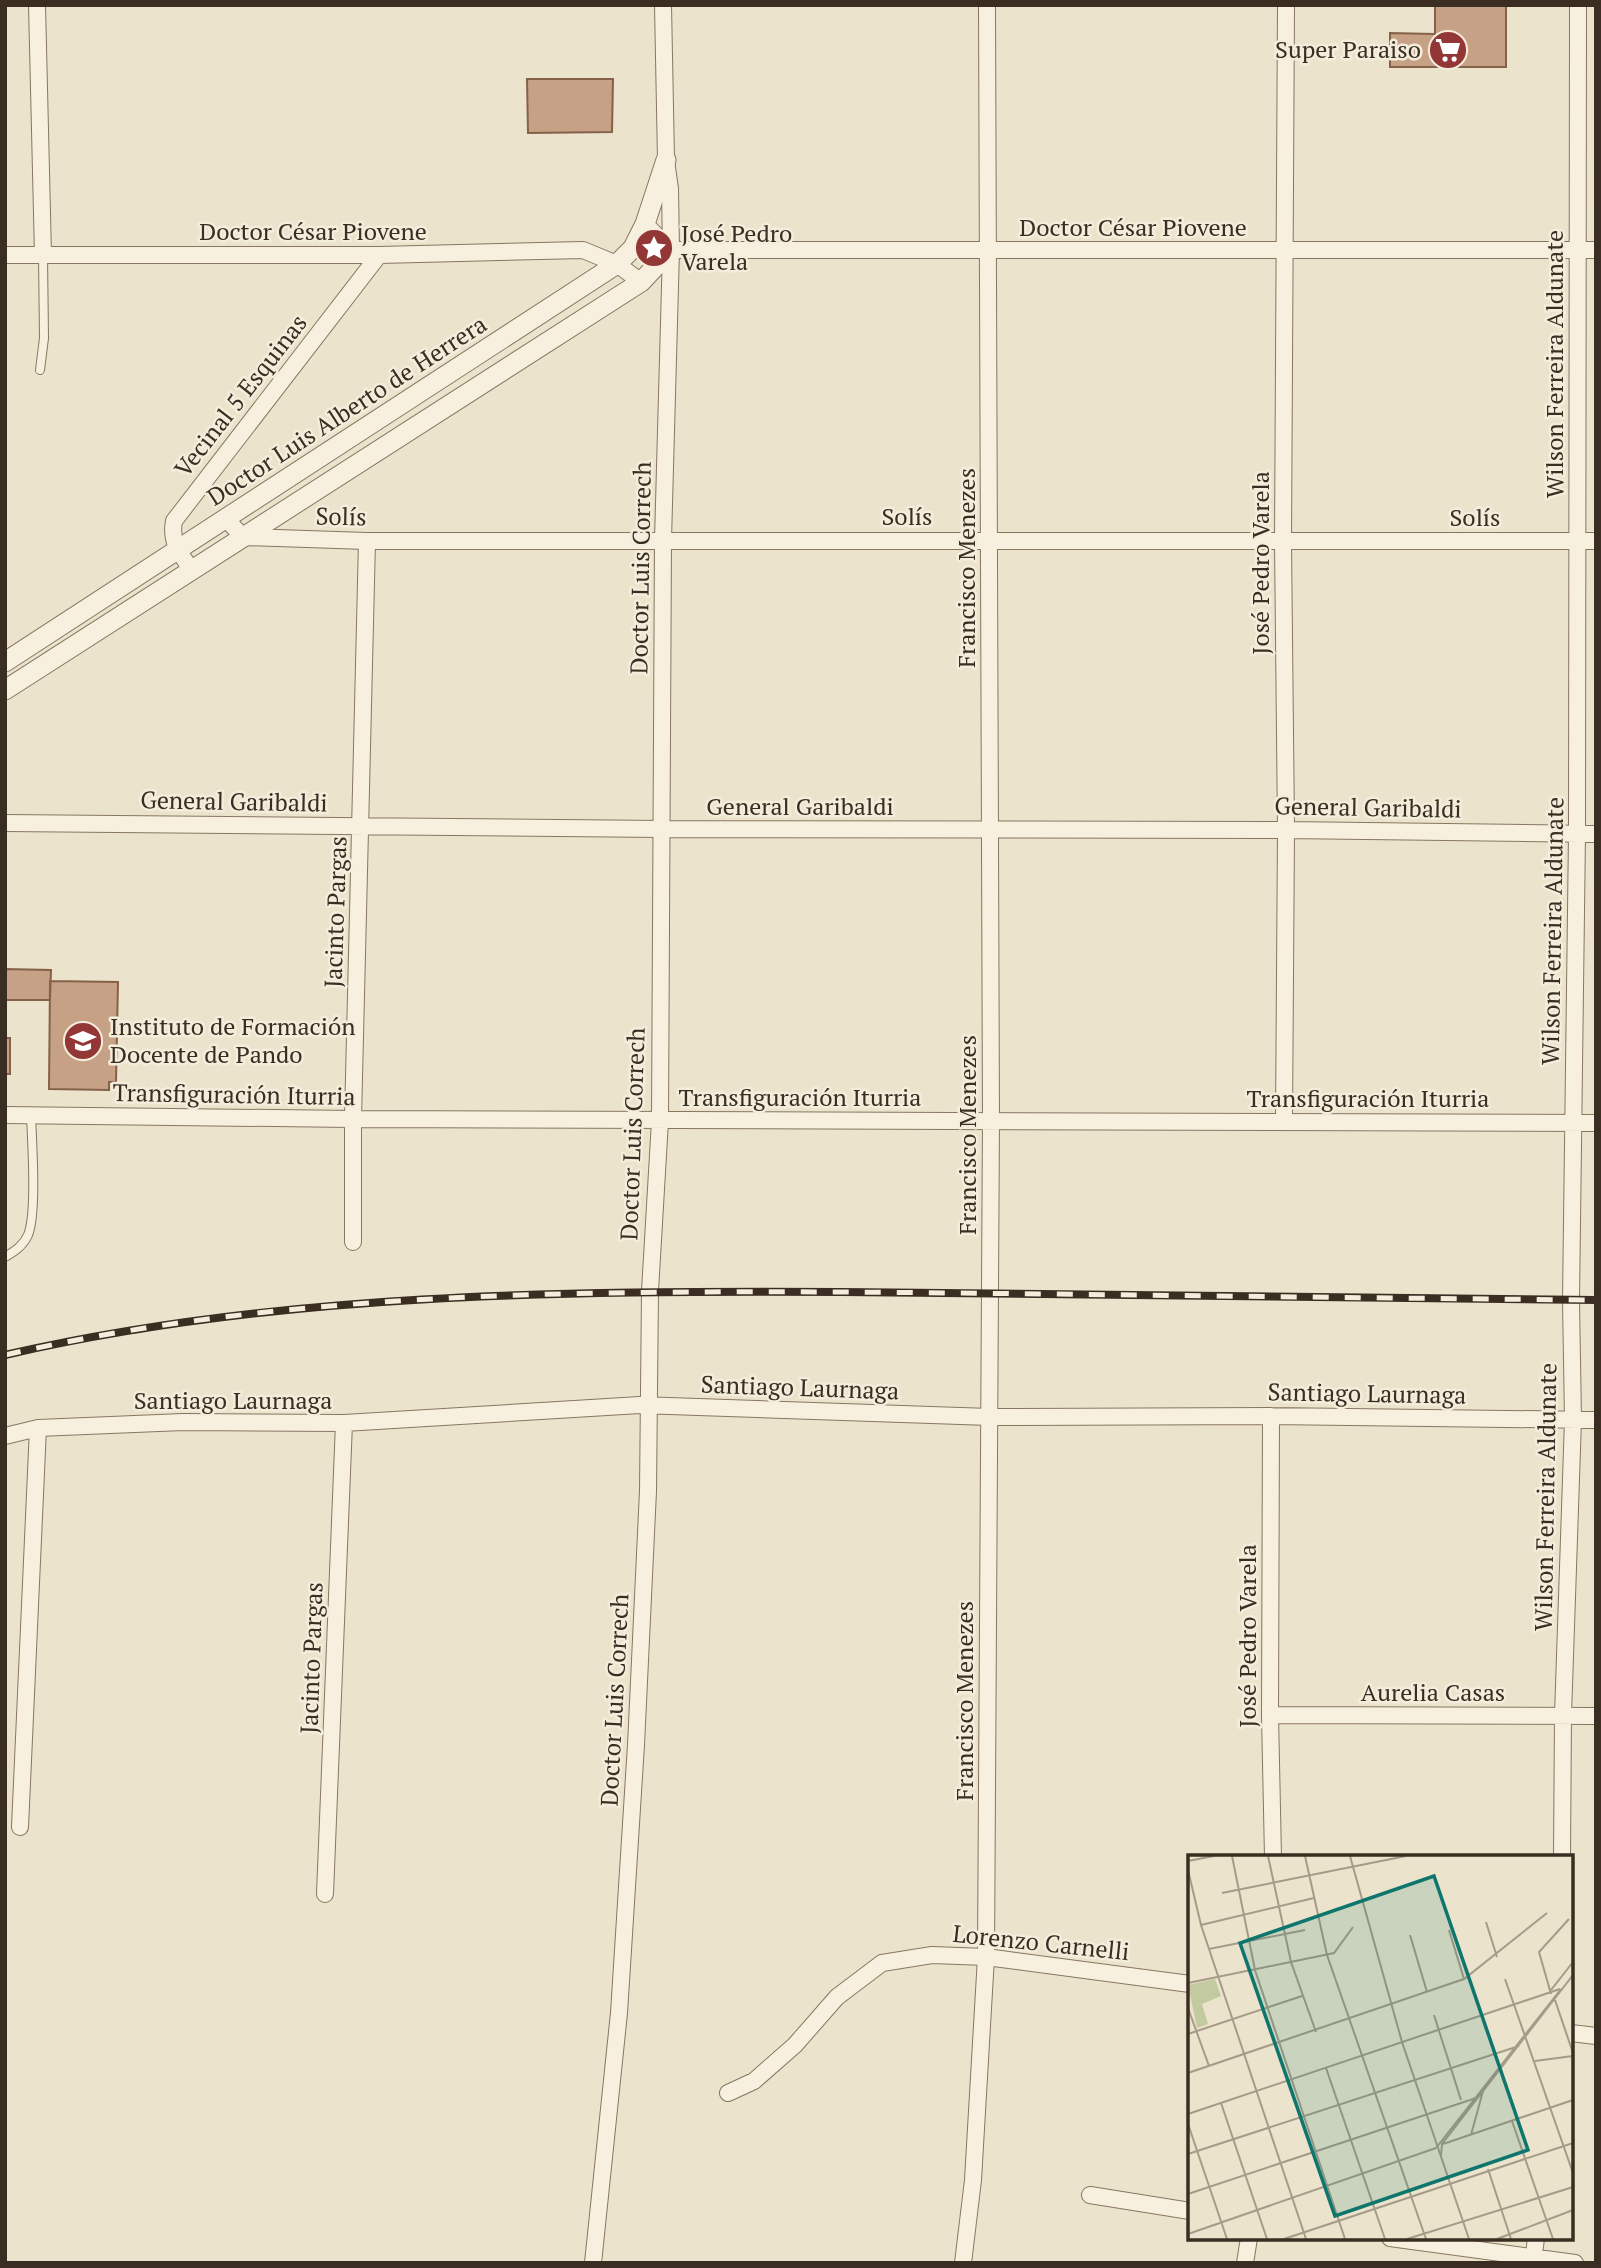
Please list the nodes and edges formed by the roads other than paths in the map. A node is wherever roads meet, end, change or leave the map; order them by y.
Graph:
1 (37, 5) edge
2 (663, 5) edge
3 (986, 5) edge
4 (1286, 5) edge
5 (1578, 5) edge
6 (666, 160) junction
7 (645, 224) junction
8 (671, 250) junction
9 (1286, 250) junction
10 (1578, 250) junction
11 (1596, 250) edge
12 (989, 251) junction
13 (5, 255) edge
14 (43, 255) junction
15 (379, 255) junction
16 (617, 264) junction
17 (641, 282) junction
18 (40, 370) dead end
19 (227, 520) junction
20 (243, 537) junction
21 (663, 540) junction
22 (989, 540) junction
23 (368, 541) junction
24 (1283, 541) junction
25 (1576, 541) junction
26 (1596, 541) edge
27 (178, 550) junction
28 (192, 570) junction
29 (5, 662) edge
30 (5, 690) edge
31 (5, 823) edge
32 (361, 827) junction
33 (991, 829) junction
34 (662, 830) junction
35 (1286, 830) junction
36 (1577, 834) junction
37 (1596, 834) edge
38 (5, 1115) edge
39 (31, 1115) junction
40 (354, 1119) junction
41 (991, 1120) junction
42 (660, 1121) junction
43 (1284, 1121) junction
44 (1574, 1123) junction
45 (1596, 1123) edge
46 (353, 1242) dead end
47 (5, 1257) edge
48 (649, 1405) junction
49 (1271, 1416) junction
50 (990, 1417) junction
51 (1573, 1420) junction
52 (1596, 1420) edge
53 (344, 1423) junction
54 (38, 1428) junction
55 (5, 1436) edge
56 (1563, 1715) junction
57 (1270, 1716) junction
58 (1596, 1716) edge
59 (20, 1827) dead end
60 (1273, 1855) edge
61 (1562, 1855) edge
62 (325, 1894) dead end
63 (986, 1957) junction
64 (1188, 1983) edge
65 (1573, 2033) edge
66 (1596, 2036) edge
67 (728, 2093) dead end
68 (1090, 2195) dead end
69 (1188, 2211) edge
70 (1248, 2240) edge
71 (1403, 2240) edge
72 (1536, 2240) edge
73 (1533, 2260) edge
74 (593, 2263) edge
75 (963, 2263) edge
76 (1245, 2263) edge
77 (1575, 2263) edge

1 - 14 street
2 - 6 street, Doctor Luis Correch
3 - 12 street, Francisco Menezes
4 - 9 street, José Pedro Varela
5 - 10 street, Wilson Ferreira Aldunate
6 - 7 street, Doctor Luis Alberto de Herrera
6 - 8 street, Doctor Luis Correch
7 - 8 street
7 - 16 street, Doctor Luis Alberto de Herrera
8 - 12 street, Doctor César Piovene
8 - 17 street, Doctor Luis Alberto de Herrera
8 - 21 street, Doctor Luis Correch
9 - 10 street, Doctor César Piovene
9 - 12 street, Doctor César Piovene
9 - 24 street, José Pedro Varela
10 - 11 street, Doctor César Piovene
10 - 25 street, Wilson Ferreira Aldunate
12 - 22 street, Francisco Menezes
13 - 14 street, Doctor César Piovene
14 - 15 street, Doctor César Piovene
14 - 18 lane
15 - 16 street, Doctor César Piovene
15 - 27 street, Vecinal 5 Esquinas
16 - 17 street, Doctor César Piovene
16 - 19 street, Doctor Luis Alberto de Herrera
17 - 20 street, Doctor Luis Alberto de Herrera
19 - 20 street
19 - 27 street, Doctor Luis Alberto de Herrera
20 - 23 street, Solís
20 - 28 street, Doctor Luis Alberto de Herrera
21 - 22 street, Solís
21 - 23 street, Solís
21 - 34 street, Doctor Luis Correch
22 - 24 street, Solís
22 - 33 street, Francisco Menezes
23 - 32 street, Jacinto Pargas
24 - 25 street, Solís
24 - 35 street, José Pedro Varela
25 - 26 street, Solís
25 - 36 street, Wilson Ferreira Aldunate
27 - 28 street
27 - 29 street, Doctor Luis Alberto de Herrera
28 - 30 street, Doctor Luis Alberto de Herrera
31 - 32 street, General Garibaldi
32 - 34 street, General Garibaldi
32 - 40 street, Jacinto Pargas
33 - 34 street, General Garibaldi
33 - 35 street, General Garibaldi
33 - 41 street, Francisco Menezes
34 - 42 street, Doctor Luis Correch
35 - 36 street, General Garibaldi
35 - 43 street, José Pedro Varela
36 - 37 street, General Garibaldi
36 - 44 street, Wilson Ferreira Aldunate
38 - 39 street, Transfiguración Iturria
39 - 40 street, Transfiguración Iturria
39 - 47 lane
40 - 42 street, Transfiguración Iturria
40 - 46 street, Jacinto Pargas
41 - 42 street, Transfiguración Iturria
41 - 43 street, Transfiguración Iturria
41 - 50 street, Francisco Menezes
42 - 48 street, Doctor Luis Correch
43 - 44 street, Transfiguración Iturria
44 - 45 street, Transfiguración Iturria
44 - 51 street, Wilson Ferreira Aldunate
48 - 50 street, Santiago Laurnaga
48 - 53 street, Santiago Laurnaga
48 - 74 street, Doctor Luis Correch
49 - 50 street, Santiago Laurnaga
49 - 51 street, Santiago Laurnaga
49 - 57 street, José Pedro Varela
50 - 63 street, Francisco Menezes
51 - 52 street, Santiago Laurnaga
51 - 56 street, Wilson Ferreira Aldunate
53 - 54 street, Santiago Laurnaga
53 - 62 street, Jacinto Pargas
54 - 55 street, Santiago Laurnaga
54 - 59 street
56 - 57 street, Aurelia Casas
56 - 58 street, Aurelia Casas
56 - 61 street, Wilson Ferreira Aldunate
57 - 60 street, José Pedro Varela
63 - 64 street, Lorenzo Carnelli
63 - 67 street, Lorenzo Carnelli
63 - 75 street, Francisco Menezes
65 - 66 street
68 - 69 street
70 - 76 street
71 - 73 street
72 - 73 street
73 - 77 street

